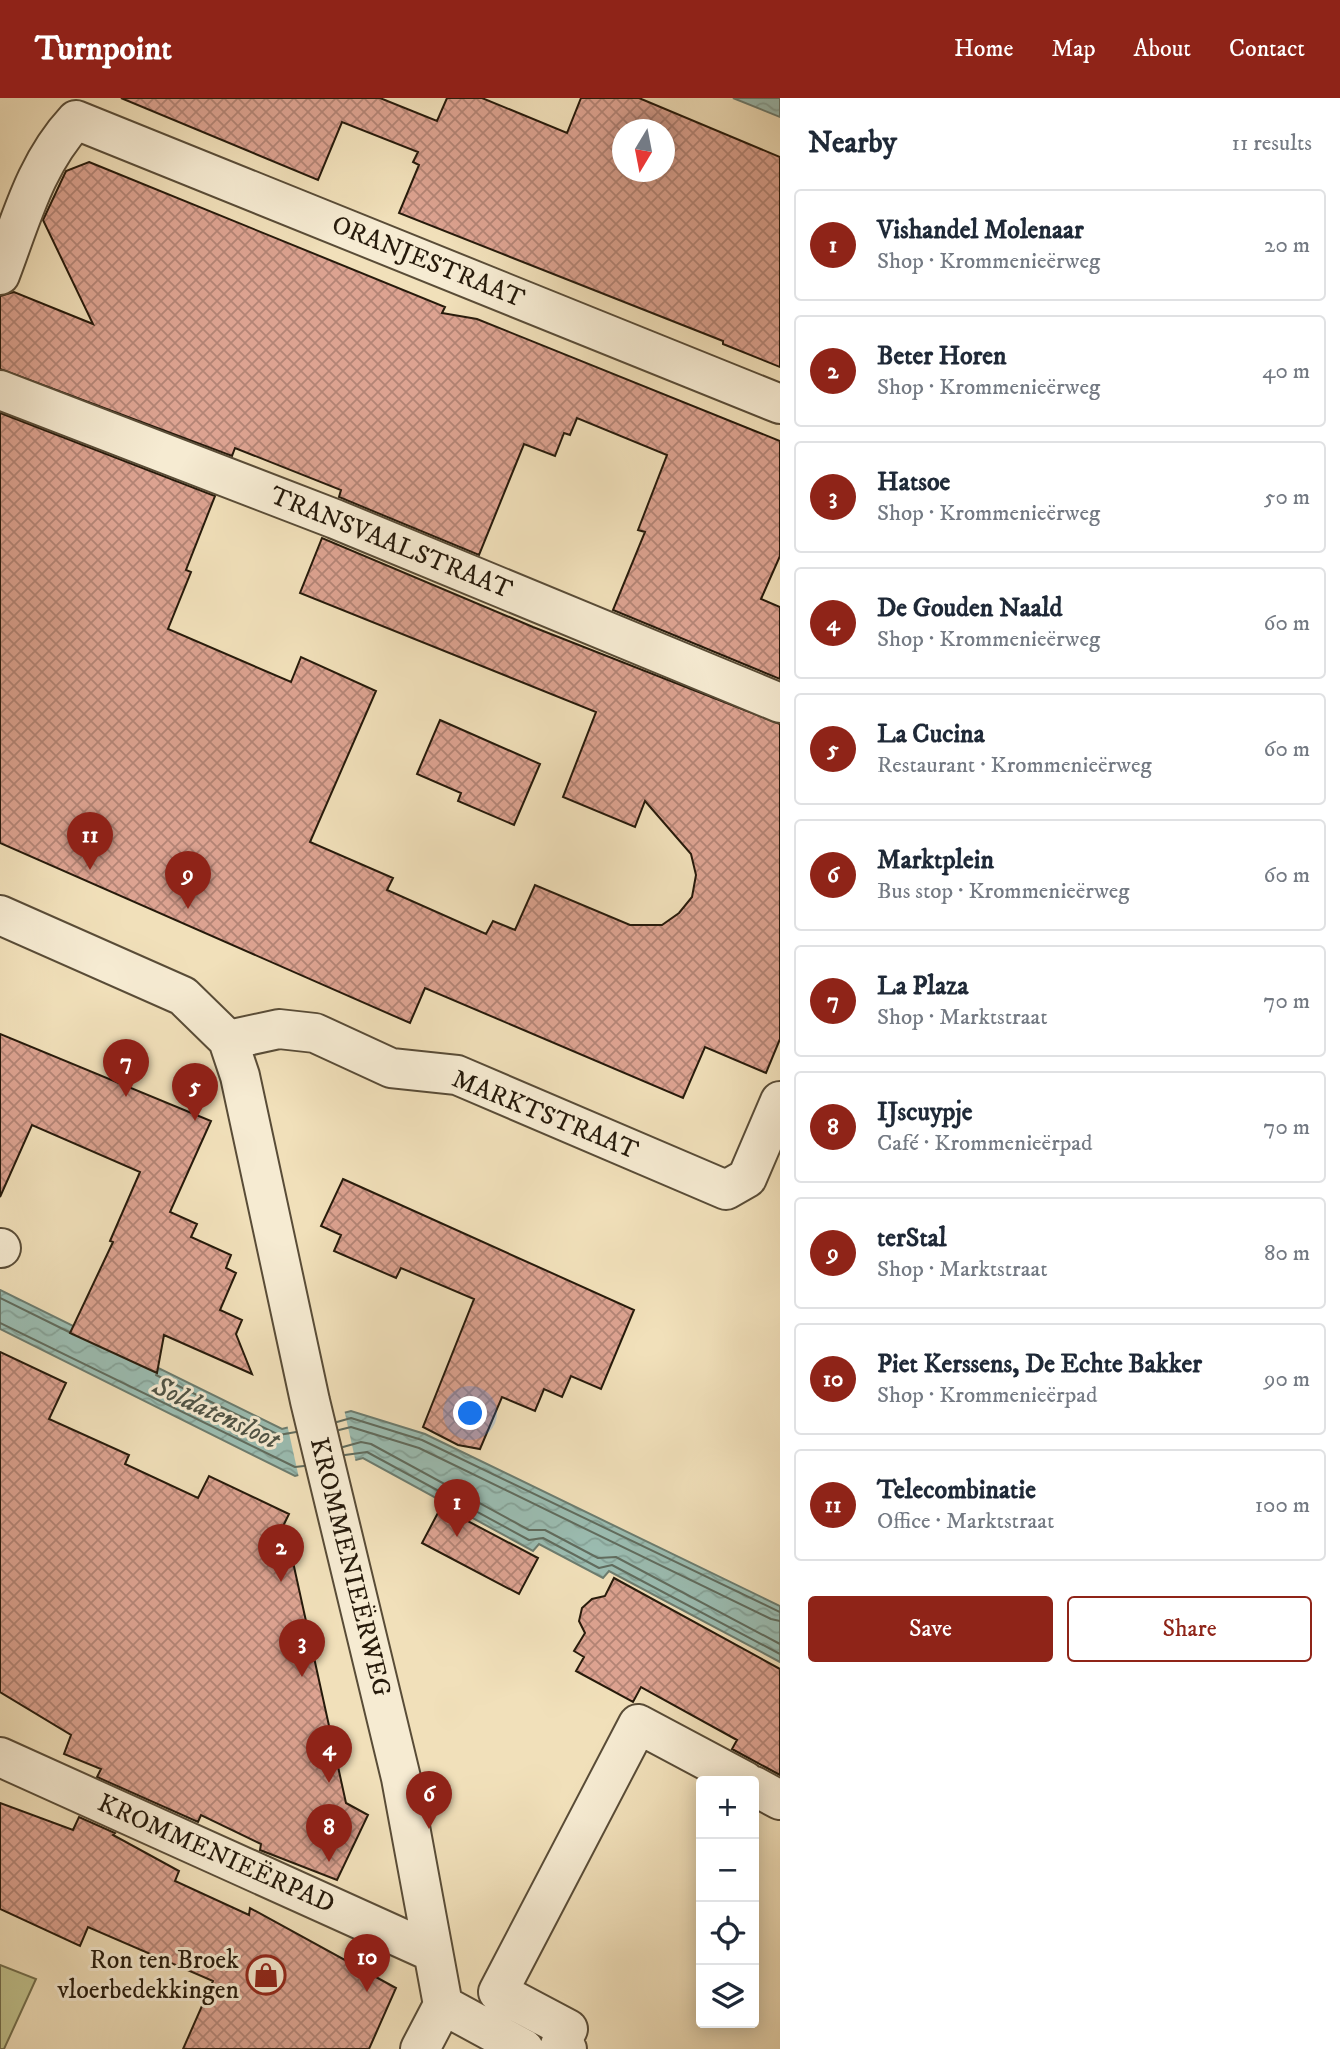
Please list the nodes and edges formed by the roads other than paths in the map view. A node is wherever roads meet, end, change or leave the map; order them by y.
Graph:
1 (0, 275) edge
2 (0, 390) edge
3 (780, 404) edge
4 (780, 703) edge
5 (0, 915) edge
6 (228, 1040) junction
7 (780, 1101) edge
8 (0, 1757) edge
9 (736, 1776) edge
10 (759, 1789) edge
11 (780, 1800) edge
12 (432, 1952) junction
13 (443, 2005) junction
14 (509, 2040) edge
15 (420, 2049) edge
16 (567, 2049) edge

1 - 3 street, ORANJESTRAAT
2 - 4 street, TRANSVAALSTRAAT
5 - 6 street
6 - 7 street, MARKTSTRAAT
6 - 12 street, KROMMENIEËRWEG
8 - 12 street, KROMMENIEËRPAD
9 - 16 street
10 - 11 street
12 - 13 street, KROMMENIEËRWEG
13 - 14 street
13 - 15 street

